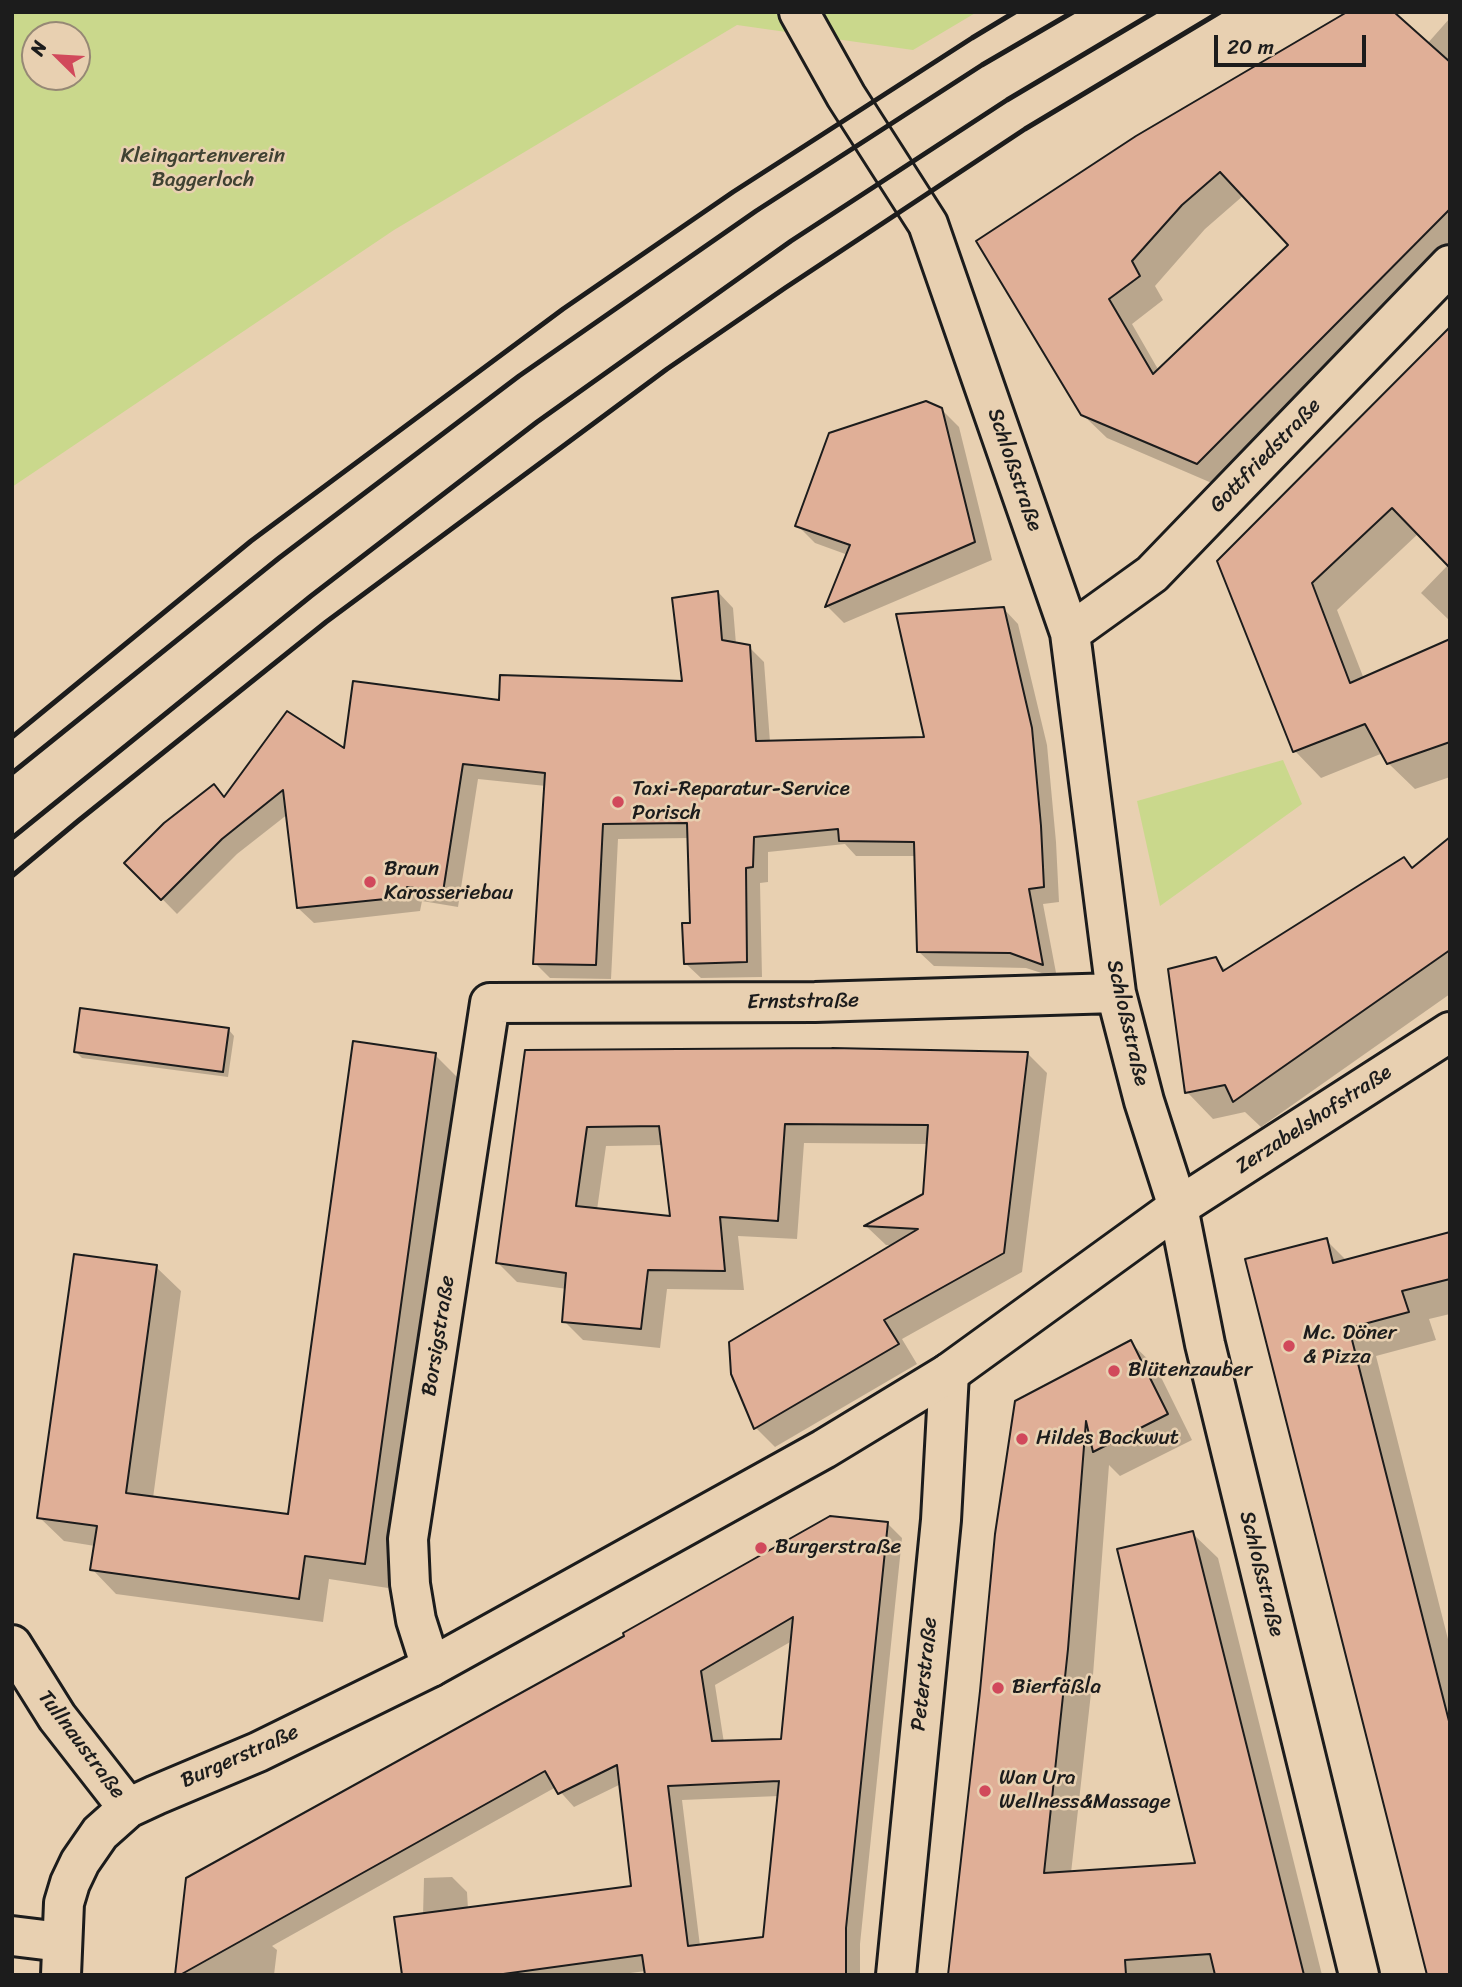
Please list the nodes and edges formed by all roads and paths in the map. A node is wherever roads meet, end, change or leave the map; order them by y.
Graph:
1 (799, 12) edge
2 (1450, 265) edge
3 (1070, 633) junction
4 (1116, 993) junction
5 (490, 1003) joint
6 (1450, 1032) edge
7 (1178, 1207) junction
8 (949, 1373) junction
9 (12, 1645) edge
10 (431, 1667) junction
11 (128, 1808) junction
12 (12, 1936) edge
13 (61, 1958) edge
14 (896, 1975) edge
15 (1359, 1975) edge

1 - 3 street, Schloßstraße
2 - 3 street, Gottfriedstraße
3 - 4 street, Schloßstraße
4 - 5 street, Ernststraße
4 - 7 street, Schloßstraße
5 - 10 street, Borsigstraße
6 - 7 street, Zerzabelshofstraße
7 - 8 street, Burgerstraße
7 - 15 street, Schloßstraße
8 - 10 street, Burgerstraße
8 - 14 street, Peterstraße
9 - 11 street, Tullnaustraße
10 - 11 street, Burgerstraße
11 - 13 street, Burgerstraße
12 - 13 street

